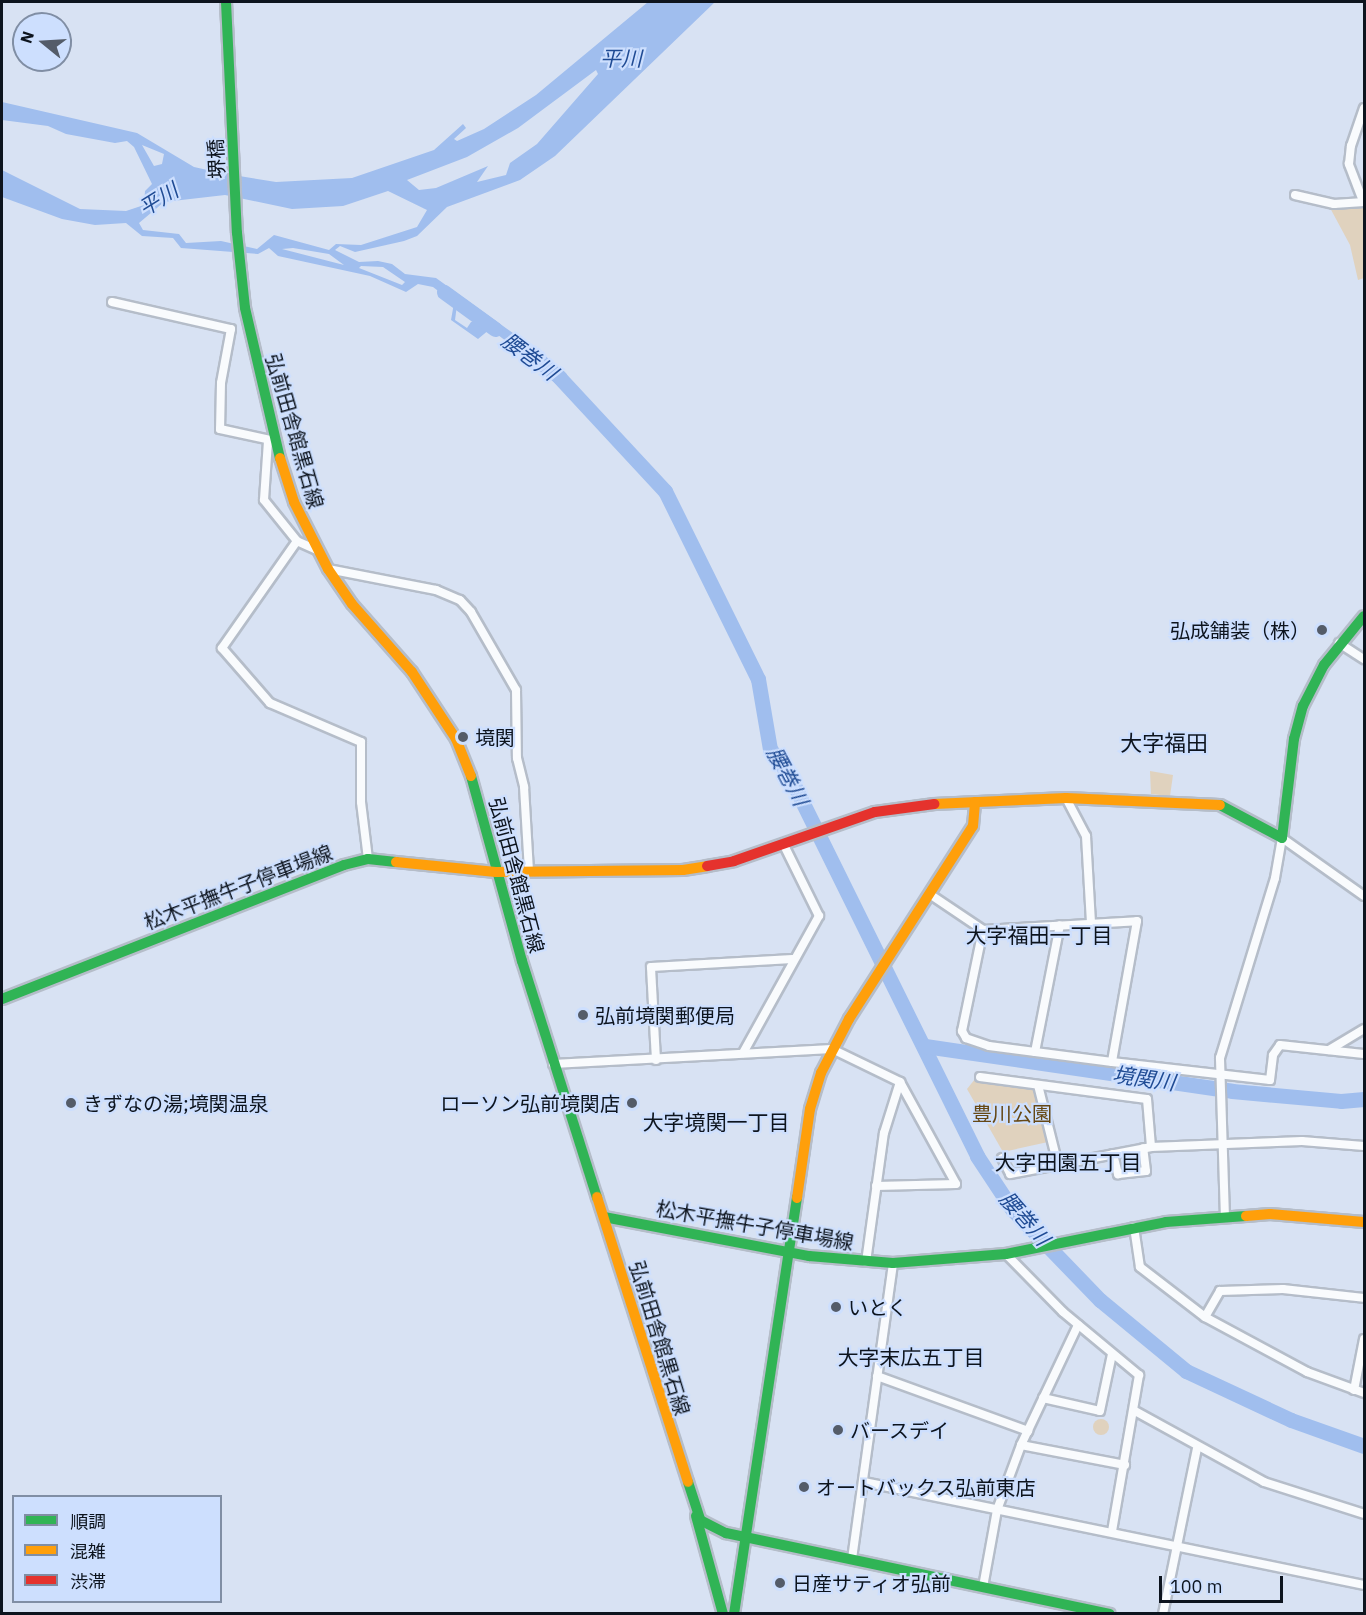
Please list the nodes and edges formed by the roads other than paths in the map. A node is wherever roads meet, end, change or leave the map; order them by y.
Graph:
1 (226, 2) edge
2 (1365, 108) edge
3 (1294, 195) dead end
4 (1364, 202) edge
5 (242, 282) joint
6 (112, 302) dead end
7 (271, 441) junction
8 (297, 541) junction
9 (317, 550) junction
10 (327, 569) junction
11 (1365, 616) edge
12 (1339, 643) junction
13 (1365, 659) edge
14 (1066, 798) junction
15 (975, 802) junction
16 (1282, 838) junction
17 (783, 843) junction
18 (368, 859) junction
19 (529, 871) junction
20 (496, 872) junction
21 (931, 894) junction
22 (1365, 896) edge
23 (1091, 923) junction
24 (1060, 925) junction
25 (983, 930) junction
26 (793, 959) junction
27 (2, 999) edge
28 (1365, 1029) edge
29 (832, 1048) junction
30 (1329, 1050) junction
31 (1035, 1052) junction
32 (743, 1053) junction
33 (1365, 1054) edge
34 (656, 1060) junction
35 (1112, 1062) junction
36 (554, 1064) junction
37 (1220, 1076) junction
38 (980, 1077) dead end
39 (900, 1082) junction
40 (1038, 1085) junction
41 (1223, 1141) junction
42 (1365, 1146) edge
43 (1147, 1147) junction
44 (1113, 1154) junction
45 (1002, 1158) dead end
46 (1058, 1165) junction
47 (876, 1186) junction
48 (604, 1217) junction
49 (1225, 1218) junction
50 (1365, 1222) edge
51 (1134, 1227) junction
52 (788, 1252) junction
53 (1006, 1254) junction
54 (866, 1262) junction
55 (893, 1263) junction
56 (1365, 1298) edge
57 (1204, 1317) junction
58 (1078, 1325) junction
59 (1365, 1339) edge
60 (1112, 1354) junction
61 (877, 1376) junction
62 (1354, 1390) junction
63 (1365, 1393) edge
64 (1043, 1398) junction
65 (1135, 1411) junction
66 (1028, 1431) junction
67 (1021, 1445) junction
68 (1197, 1448) junction
69 (1125, 1465) junction
70 (864, 1482) junction
71 (997, 1510) junction
72 (696, 1512) junction
73 (1365, 1514) edge
74 (1112, 1532) junction
75 (748, 1538) junction
76 (1179, 1546) junction
77 (852, 1559) junction
78 (1365, 1585) edge
79 (983, 1587) junction
80 (723, 1614) edge
81 (734, 1614) edge
82 (741, 1614) edge
83 (1110, 1614) edge
84 (1163, 1614) edge

1 - 5 main road, 堺橋
2 - 4 street
3 - 4 street
5 - 7 main road, 弘前田舎館黒石線
6 - 7 street
7 - 8 street
7 - 9 main road, 弘前田舎館黒石線
8 - 9 street
8 - 18 street
9 - 10 main road, 弘前田舎館黒石線
10 - 19 street
10 - 20 main road, 弘前田舎館黒石線
11 - 12 main road
12 - 13 street
12 - 16 main road
14 - 15 main road, 松木平撫牛子停車場線
14 - 16 main road, 松木平撫牛子停車場線
14 - 23 street
15 - 17 main road, 松木平撫牛子停車場線
15 - 21 main road
16 - 22 street
16 - 37 street
17 - 19 main road, 松木平撫牛子停車場線
17 - 26 street
18 - 20 main road, 松木平撫牛子停車場線
18 - 27 main road, 松木平撫牛子停車場線
19 - 20 main road, 松木平撫牛子停車場線
20 - 36 main road, 弘前田舎館黒石線
21 - 25 street
21 - 29 main road
23 - 24 street
23 - 35 street
24 - 25 street
24 - 31 street
25 - 31 street
26 - 32 street
26 - 34 street
28 - 30 street
29 - 32 street
29 - 39 street
29 - 52 main road
30 - 33 street
30 - 37 street
31 - 35 street
32 - 34 street
34 - 36 street
35 - 37 street
36 - 48 main road, 弘前田舎館黒石線
37 - 41 street
38 - 40 street
39 - 47 street
39 - 47 street
40 - 43 street
40 - 46 street
41 - 42 street
41 - 43 street
41 - 49 street
43 - 44 street
43 - 44 street
44 - 46 street
45 - 46 street
47 - 54 street
48 - 52 main road, 松木平撫牛子停車場線
48 - 72 main road, 弘前田舎館黒石線
49 - 50 main road, 松木平撫牛子停車場線
49 - 51 main road, 松木平撫牛子停車場線
51 - 53 main road, 松木平撫牛子停車場線
51 - 57 street
52 - 54 main road, 松木平撫牛子停車場線
52 - 75 main road
53 - 55 main road, 松木平撫牛子停車場線
53 - 58 street
54 - 55 main road, 松木平撫牛子停車場線
55 - 61 street
56 - 57 street
57 - 62 street
58 - 60 street
58 - 64 street
59 - 62 street
60 - 64 street
60 - 65 street
61 - 66 street
61 - 70 street
62 - 63 street
64 - 66 street
65 - 68 street
65 - 69 street
66 - 67 street
67 - 69 street
67 - 71 street
68 - 73 street
68 - 76 street
69 - 74 street
70 - 71 street
70 - 77 street
71 - 74 street
71 - 79 street
72 - 75 main road
72 - 80 main road, 弘前田舎館黒石線
74 - 76 street
75 - 77 main road
75 - 81 main road
75 - 82 main road
76 - 78 street
76 - 84 street
77 - 79 main road
79 - 83 main road

